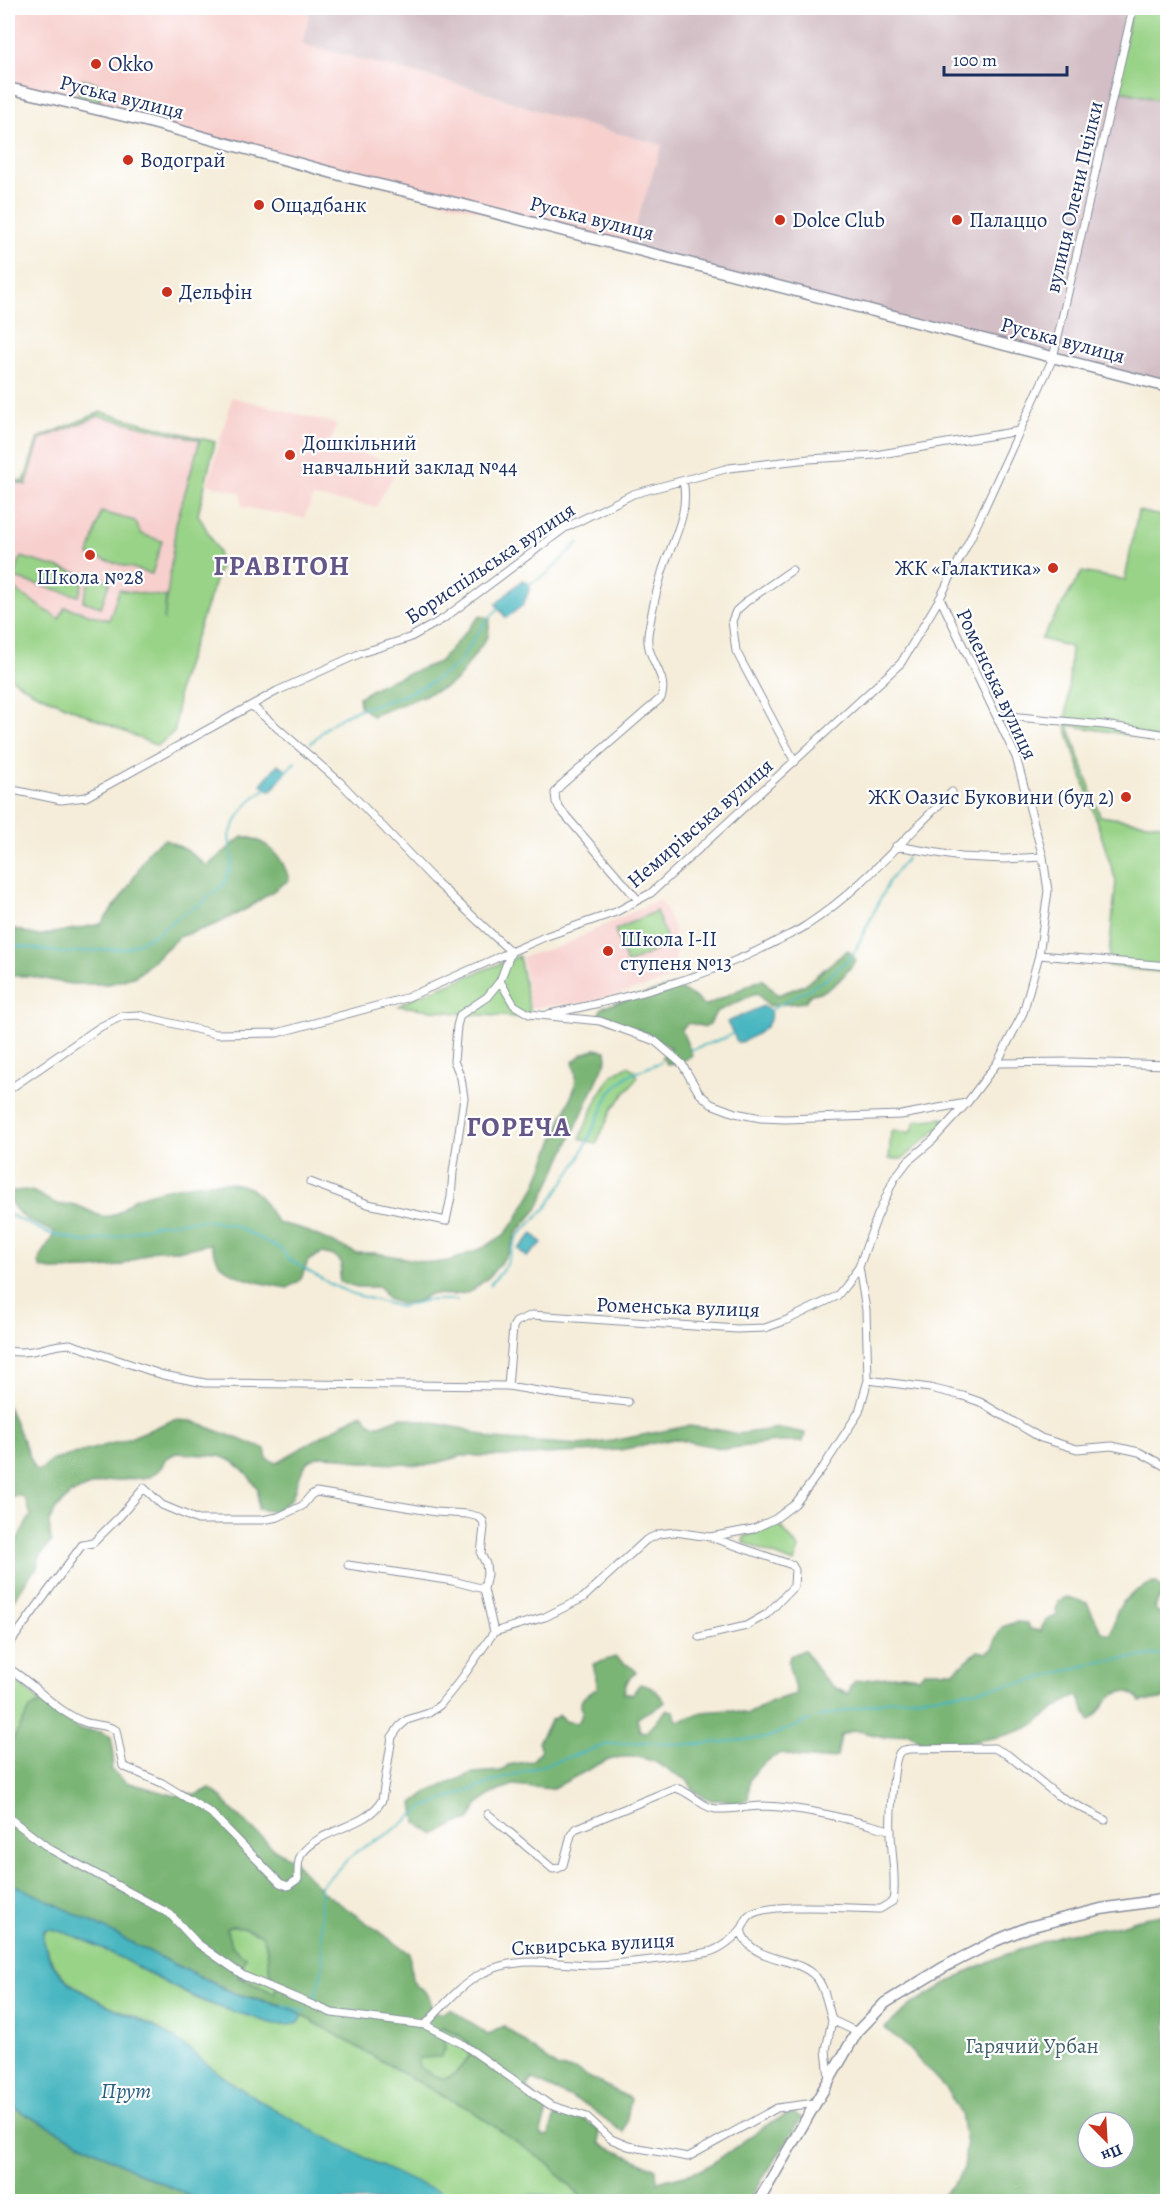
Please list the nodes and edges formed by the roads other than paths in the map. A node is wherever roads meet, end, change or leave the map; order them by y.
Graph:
1 (1133, 8) edge
2 (8, 88) edge
3 (1053, 358) junction
4 (1167, 387) edge
5 (1019, 431) junction
6 (683, 481) junction
7 (792, 570) dead end
8 (940, 598) junction
9 (252, 706) junction
10 (997, 715) junction
11 (1167, 735) edge
12 (795, 762) junction
13 (8, 789) edge
14 (952, 792) dead end
15 (896, 846) junction
16 (1043, 857) junction
17 (638, 900) junction
18 (511, 952) junction
19 (1039, 955) junction
20 (1167, 966) edge
21 (500, 981) junction
22 (541, 1015) junction
23 (997, 1064) junction
24 (1167, 1065) edge
25 (8, 1090) edge
26 (967, 1103) junction
27 (310, 1182) dead end
28 (859, 1267) junction
29 (8, 1351) edge
30 (868, 1380) junction
31 (508, 1386) junction
32 (628, 1402) dead end
33 (1167, 1468) edge
34 (710, 1537) junction
35 (348, 1565) dead end
36 (484, 1589) junction
37 (494, 1632) junction
38 (699, 1637) dead end
39 (8, 1646) edge
40 (8, 1668) edge
41 (488, 1815) dead end
42 (8, 1817) edge
43 (1105, 1820) dead end
44 (890, 1830) junction
45 (1167, 1899) edge
46 (741, 1930) junction
47 (832, 2020) junction
48 (425, 2025) junction
49 (857, 2032) junction
50 (829, 2078) junction
51 (815, 2103) junction
52 (758, 2202) edge

1 - 3 street, вулиця Олени Пчілки
2 - 3 main road, Руська вулиця
3 - 4 main road, Руська вулиця
3 - 5 street, Немирівська вулиця
5 - 6 street, Бориспільська вулиця
5 - 8 street, Немирівська вулиця
6 - 9 street, Бориспільська вулиця
6 - 17 street
7 - 12 street
8 - 10 street, Роменська вулиця
8 - 12 street, Немирівська вулиця
9 - 13 street, Бориспільська вулиця
9 - 18 street
10 - 11 street
10 - 16 street, Роменська вулиця
12 - 17 street, Немирівська вулиця
14 - 15 street
15 - 16 street
15 - 22 street
16 - 19 street, Роменська вулиця
17 - 18 street, Немирівська вулиця
18 - 21 street
18 - 25 street, Немирівська вулиця
19 - 20 street
19 - 23 street, Роменська вулиця
21 - 22 street
21 - 27 street
22 - 26 street
23 - 24 street
23 - 26 street, Роменська вулиця
26 - 28 street, Роменська вулиця
28 - 30 street
28 - 31 street, Роменська вулиця
29 - 31 street
30 - 33 street
30 - 34 street
31 - 32 street
34 - 37 street
34 - 38 street
35 - 36 street
36 - 37 street
36 - 39 street
37 - 40 street
41 - 44 street
42 - 48 street
43 - 44 street
44 - 46 street, Сквирська вулиця
45 - 49 main road
46 - 47 street
46 - 48 street, Сквирська вулиця
47 - 49 street
47 - 50 street
48 - 51 street
49 - 50 main road
50 - 51 main road
51 - 52 main road

